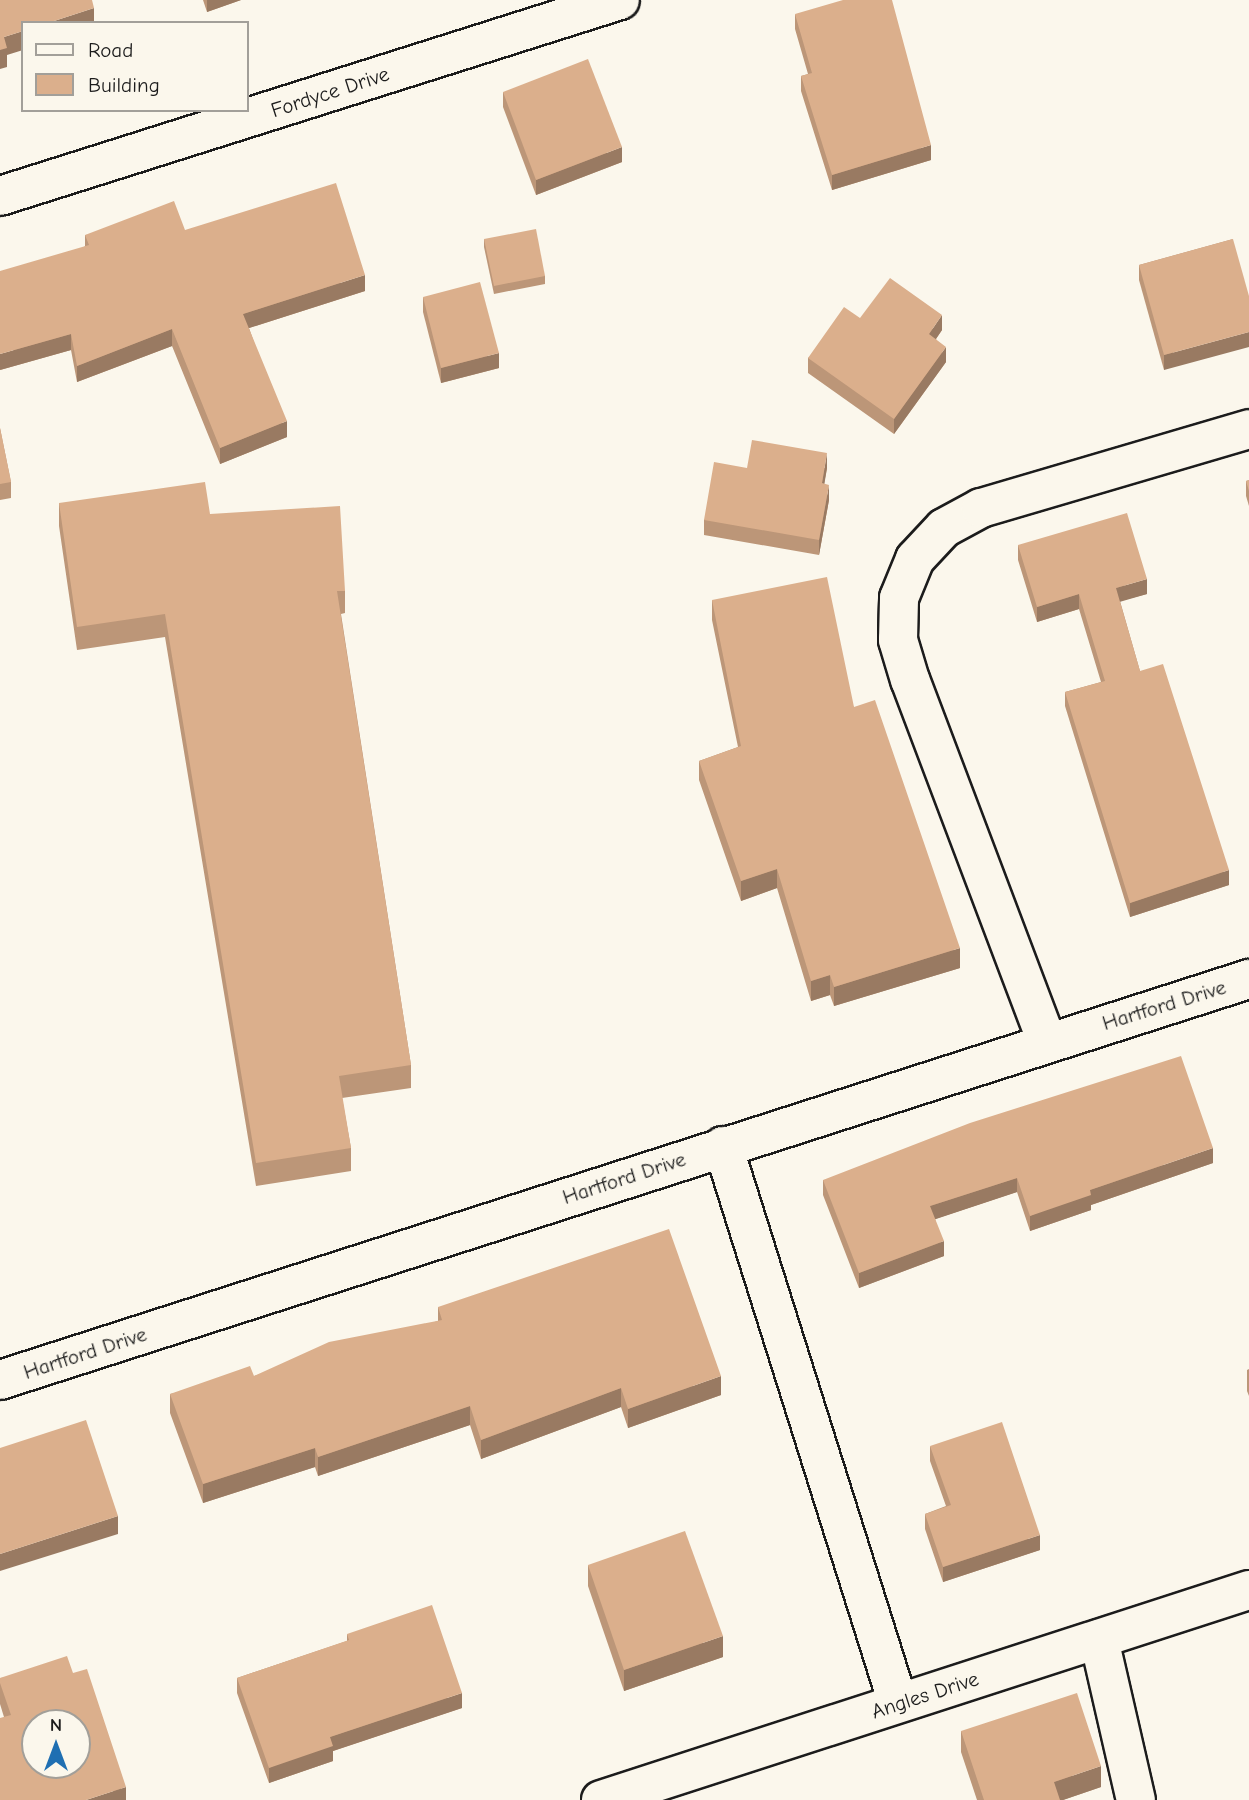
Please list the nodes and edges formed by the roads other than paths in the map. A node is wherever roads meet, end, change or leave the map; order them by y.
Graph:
1 (620, 0) edge
2 (0, 196) edge
3 (1249, 429) edge
4 (1249, 979) edge
5 (1047, 1042) junction
6 (723, 1146) junction
7 (0, 1380) edge
8 (1249, 1590) edge
9 (1099, 1639) junction
10 (898, 1703) junction
11 (601, 1800) edge
12 (1136, 1800) edge

1 - 2 street, Fordyce Drive
3 - 5 street
4 - 5 street, Hartford Drive
5 - 6 street, Hartford Drive
6 - 7 street, Hartford Drive
6 - 10 street
8 - 9 street, Angles Drive
9 - 10 street, Angles Drive
9 - 12 street
10 - 11 street, Angles Drive

